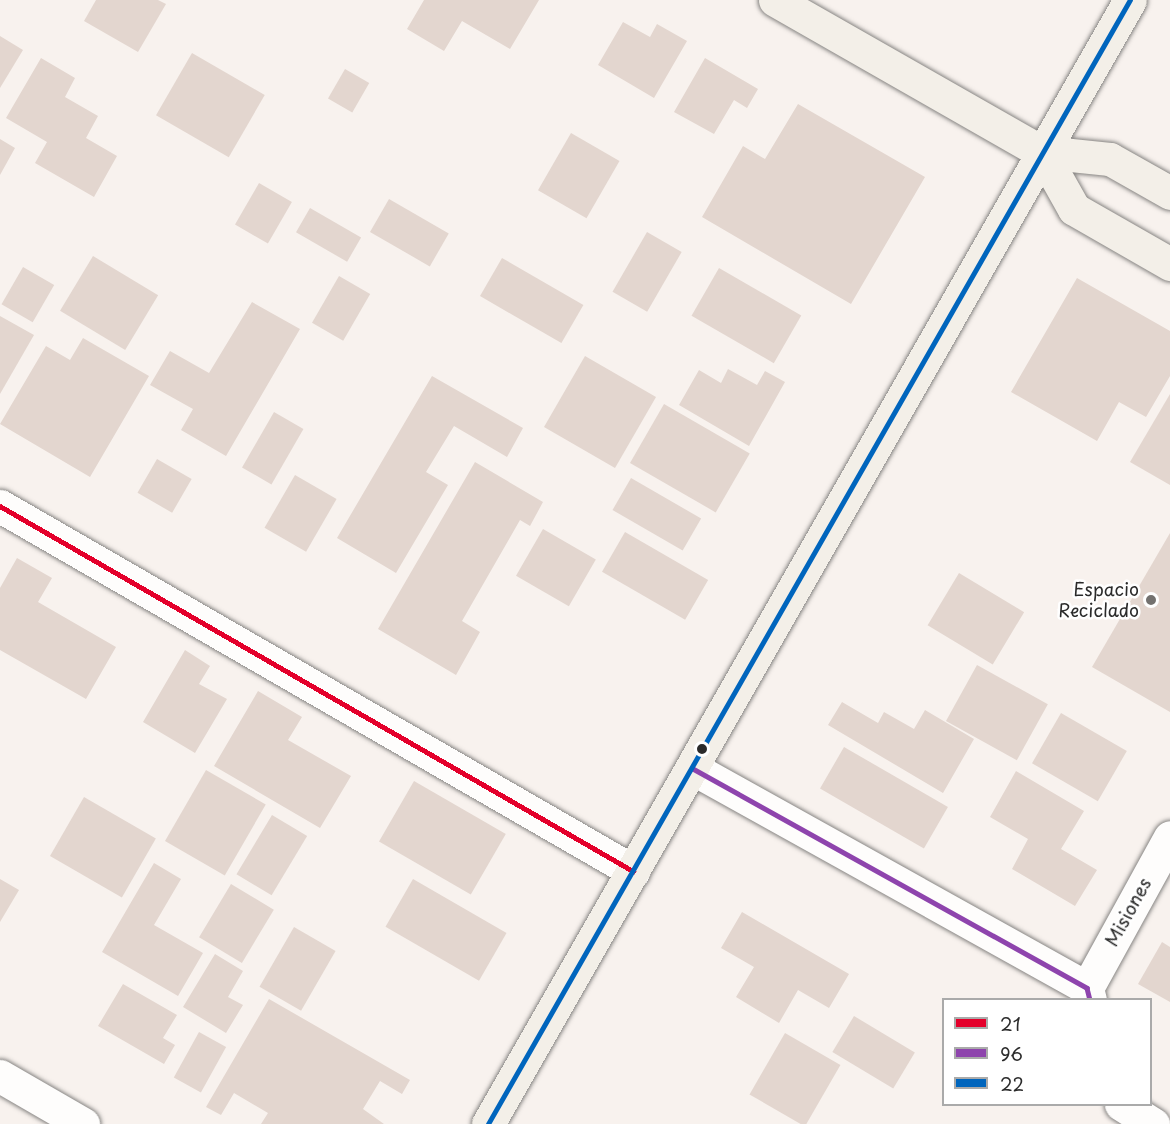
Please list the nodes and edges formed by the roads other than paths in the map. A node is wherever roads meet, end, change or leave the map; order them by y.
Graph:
1 (775, 0) edge
2 (1130, 0) edge
3 (1042, 152) junction
4 (1170, 193) edge
5 (1170, 264) edge
6 (0, 506) edge
7 (692, 768) junction
8 (1170, 837) edge
9 (633, 871) junction
10 (1088, 994) edge
11 (0, 1076) edge
12 (1124, 1106) edge
13 (83, 1124) edge
14 (488, 1124) edge
15 (1153, 1124) edge

1 - 3 main road
2 - 3 main road
3 - 4 main road
3 - 5 main road
3 - 7 main road
6 - 9 street
7 - 9 main road
7 - 10 street
8 - 10 street, Misiones
9 - 14 main road
11 - 13 street
12 - 15 street

